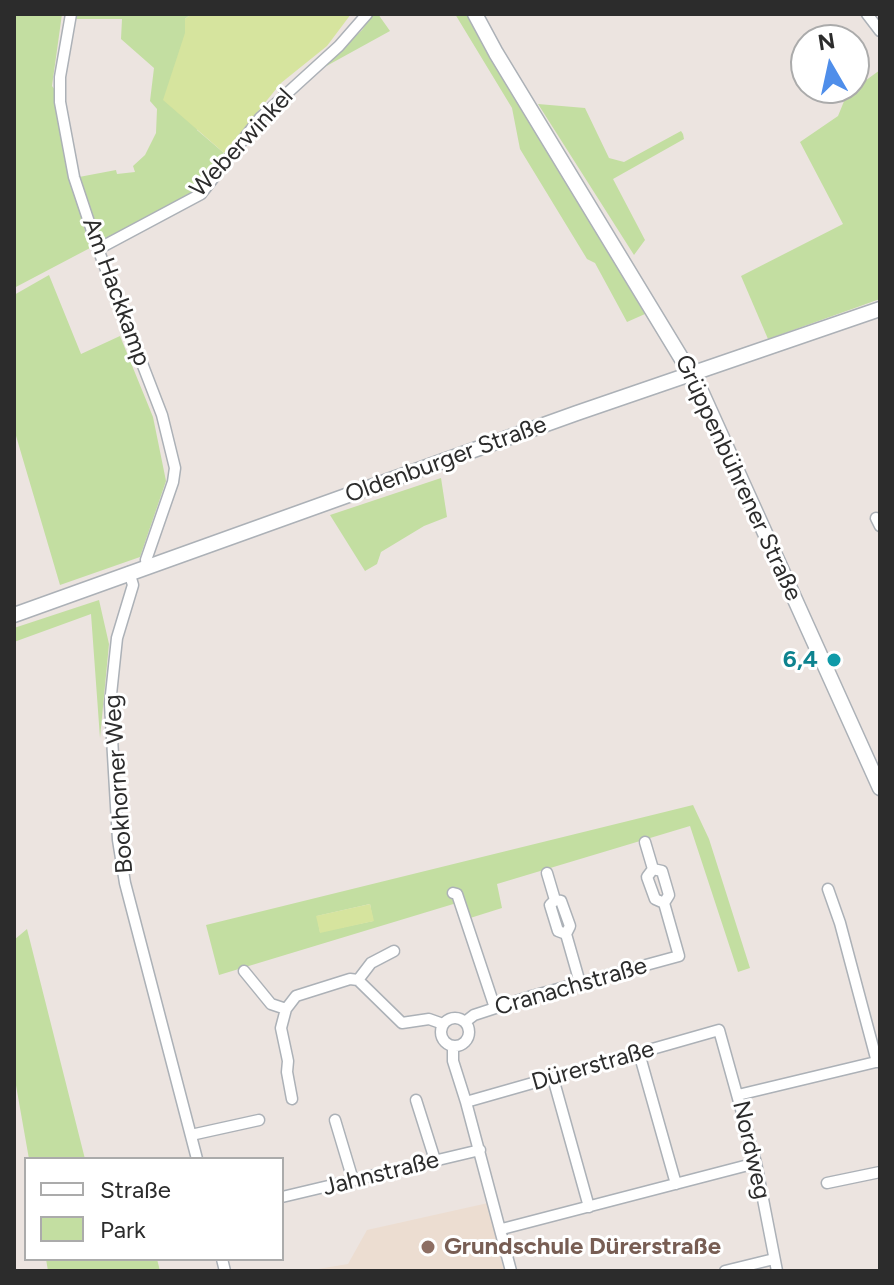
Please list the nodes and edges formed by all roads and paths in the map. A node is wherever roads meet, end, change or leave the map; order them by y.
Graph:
1 (71, 14) edge
2 (367, 14) edge
3 (475, 14) edge
4 (867, 14) edge
5 (880, 31) edge
6 (98, 249) junction
7 (880, 309) edge
8 (691, 373) junction
9 (147, 566) junction
10 (129, 572) junction
11 (14, 615) edge
12 (880, 788) edge
13 (645, 842) dead end
14 (547, 873) dead end
15 (828, 889) dead end
16 (453, 893) dead end
17 (394, 951) dead end
18 (244, 971) dead end
19 (358, 980) junction
20 (580, 983) junction
21 (495, 1008) junction
22 (286, 1009) junction
23 (465, 1022) junction
24 (443, 1024) junction
25 (719, 1030) joint
26 (453, 1046) junction
27 (639, 1053) junction
28 (878, 1062) edge
29 (553, 1078) junction
30 (738, 1095) junction
31 (292, 1099) dead end
32 (416, 1100) dead end
33 (466, 1102) junction
34 (259, 1120) dead end
35 (335, 1120) dead end
36 (191, 1135) junction
37 (480, 1150) junction
38 (196, 1157) edge
39 (435, 1160) junction
40 (756, 1163) junction
41 (880, 1172) edge
42 (353, 1180) junction
43 (827, 1183) dead end
44 (676, 1184) junction
45 (284, 1197) edge
46 (589, 1207) junction
47 (502, 1229) junction
48 (774, 1259) junction
49 (511, 1271) edge
50 (725, 1271) edge
51 (777, 1271) edge

1 - 6 street, Am Hackkamp
2 - 6 street, Weberwinkel
3 - 8 street, Grüppenbührener Straße
4 - 5 street
6 - 9 street, Am Hackkamp
7 - 8 street, Oldenburger Straße
8 - 9 street, Oldenburger Straße
8 - 12 street, Grüppenbührener Straße
9 - 10 street, Oldenburger Straße
10 - 11 street, Oldenburger Straße
10 - 36 street, Bookhorner Weg
13 - 20 street, Cranachstraße
14 - 20 street
15 - 28 street
16 - 21 street
17 - 19 street
18 - 22 street
19 - 22 street
19 - 24 street
20 - 21 street, Cranachstraße
21 - 23 street, Cranachstraße
22 - 31 street
23 - 24 street
23 - 26 street
24 - 26 street
25 - 27 street, Dürerstraße
25 - 30 street, Nordweg
26 - 33 street
27 - 29 street, Dürerstraße
27 - 44 street
28 - 30 street
29 - 33 street, Dürerstraße
29 - 46 street
30 - 40 street, Nordweg
32 - 39 street
33 - 37 street
34 - 36 street
35 - 42 street
36 - 38 street, Bookhorner Weg
37 - 39 street, Jahnstraße
37 - 47 street
39 - 42 street, Jahnstraße
40 - 44 street
40 - 48 street, Nordweg
41 - 43 street
42 - 45 street, Jahnstraße
44 - 46 street
46 - 47 street
47 - 49 street
48 - 50 street
48 - 51 street, Nordweg

